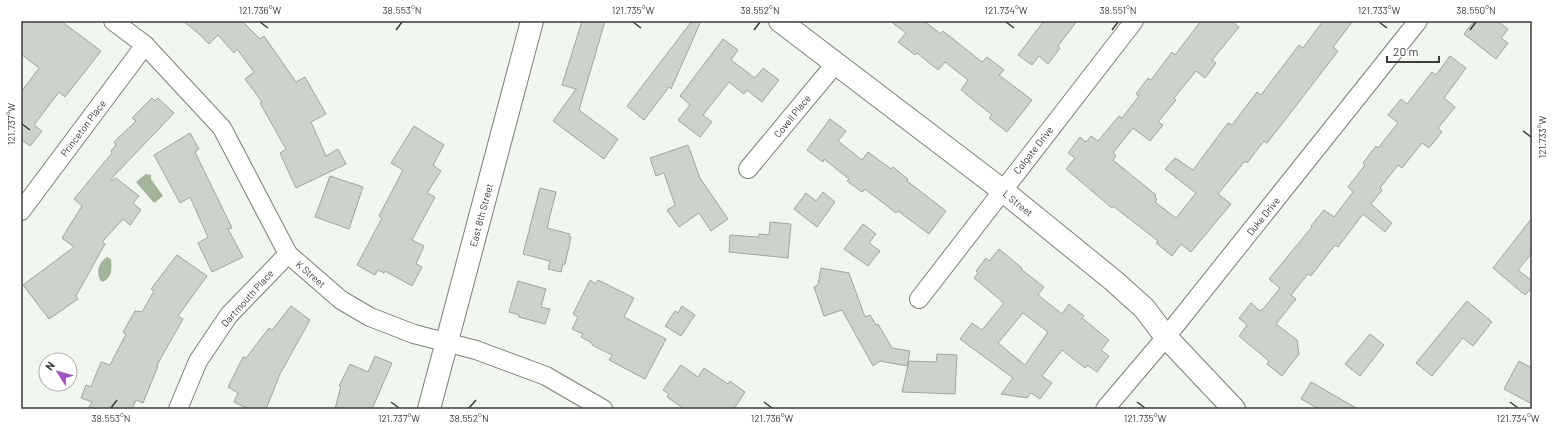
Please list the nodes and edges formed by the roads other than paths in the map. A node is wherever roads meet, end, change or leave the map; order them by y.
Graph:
1 (113, 21) edge
2 (532, 21) edge
3 (780, 21) edge
4 (1134, 21) edge
5 (1418, 21) edge
6 (145, 45) junction
7 (836, 62) junction
8 (748, 169) dead end
9 (1002, 190) junction
10 (21, 211) edge
11 (288, 254) junction
12 (919, 299) dead end
13 (1166, 337) junction
14 (448, 343) junction
15 (178, 409) edge
16 (429, 409) edge
17 (603, 409) edge
18 (1106, 409) edge
19 (1234, 409) edge

1 - 6 street, K Street
2 - 14 street, East 8th Street
3 - 7 street, L Street
4 - 9 street, Colgate Drive
5 - 13 street, Duke Drive
6 - 10 street, Princeton Place
6 - 11 street, K Street
7 - 8 street, Covell Place
7 - 9 street, L Street
9 - 12 street, Colgate Drive
9 - 13 street, L Street
11 - 14 street, K Street
11 - 15 street, Dartmouth Place
13 - 18 street, Duke Drive
13 - 19 street, L Street
14 - 16 street, East 8th Street
14 - 17 street, K Street

